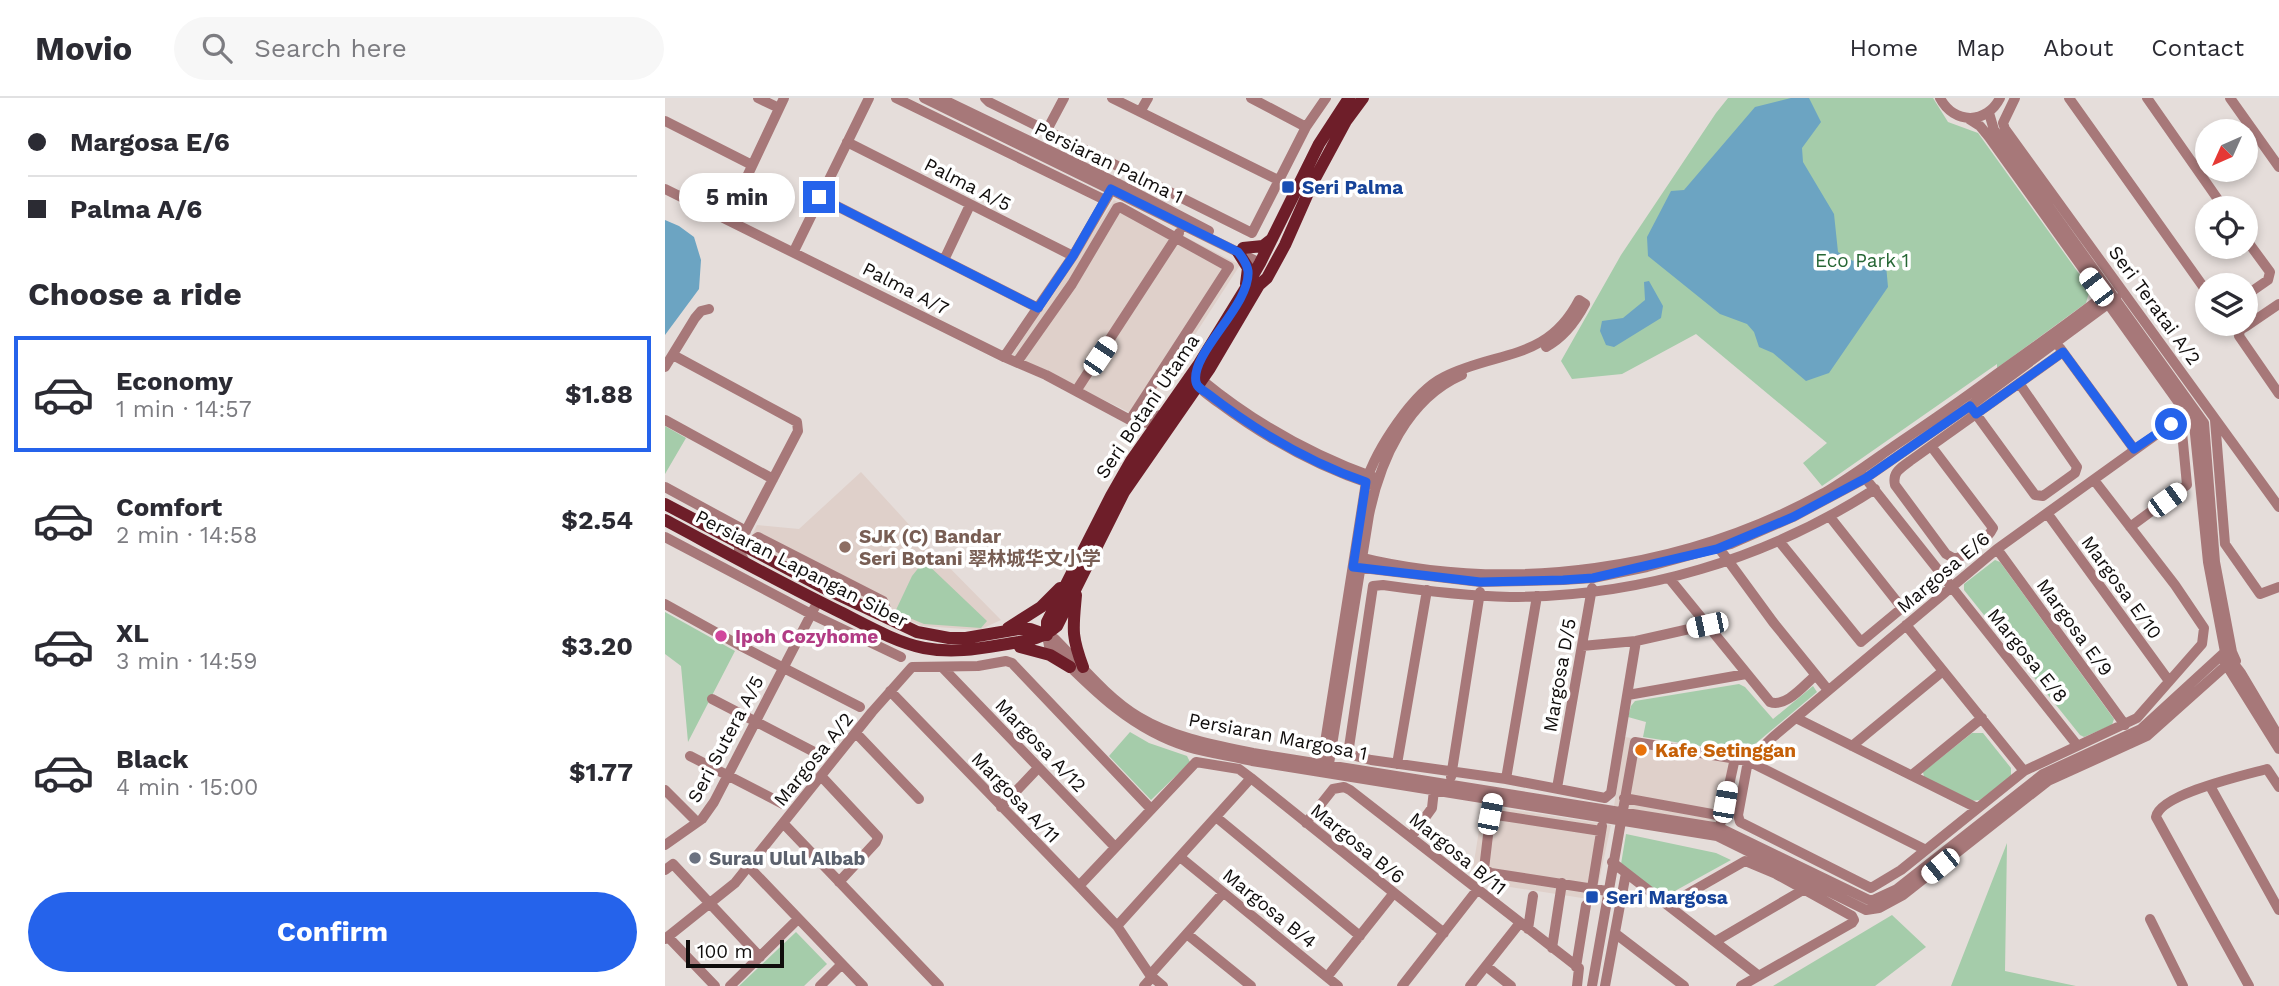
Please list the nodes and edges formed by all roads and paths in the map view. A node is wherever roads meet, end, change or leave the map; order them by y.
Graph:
1 (758, 98) edge
2 (784, 98) edge
3 (869, 98) edge
4 (896, 98) edge
5 (924, 98) edge
6 (940, 98) edge
7 (970, 98) edge
8 (1065, 98) edge
9 (1112, 98) edge
10 (1148, 98) edge
11 (1251, 98) edge
12 (1326, 98) edge
13 (1349, 98) edge
14 (1363, 98) edge
15 (1940, 98) edge
16 (2000, 98) edge
17 (2015, 98) edge
18 (2069, 98) edge
19 (2147, 98) edge
20 (2230, 98) edge
21 (987, 100) edge
22 (779, 108) junction
23 (959, 108) edge
24 (1140, 112) junction
25 (1989, 113) junction
26 (1969, 119) junction
27 (665, 121) edge
28 (1306, 127) junction
29 (1047, 130) junction
30 (847, 142) junction
31 (752, 165) junction
32 (2279, 167) edge
33 (1278, 180) junction
34 (1113, 186) junction
35 (665, 189) edge
36 (2216, 196) edge
37 (819, 197) junction
38 (1105, 200) junction
39 (970, 205) junction
40 (727, 219) junction
41 (1184, 223) junction
42 (1176, 237) junction
43 (1272, 239) junction
44 (1285, 245) junction
45 (1241, 250) junction
46 (793, 251) junction
47 (1073, 256) junction
48 (2258, 256) edge
49 (944, 260) junction
50 (1263, 261) junction
51 (2195, 275) edge
52 (1259, 285) junction
53 (2258, 288) edge
54 (1244, 291) junction
55 (2109, 297) junction
56 (2279, 304) edge
57 (1038, 308) junction
58 (709, 309) dead end
59 (2053, 338) junction
60 (2063, 352) junction
61 (673, 355) junction
62 (1004, 357) junction
63 (1017, 362) junction
64 (1204, 366) junction
65 (665, 368) edge
66 (1444, 380) junction
67 (2019, 383) junction
68 (1198, 387) junction
69 (1076, 391) junction
70 (2279, 394) edge
71 (1970, 406) junction
72 (1168, 408) junction
73 (2215, 419) junction
74 (665, 420) edge
75 (1130, 420) junction
76 (1931, 446) junction
77 (2134, 449) junction
78 (1131, 461) junction
79 (1863, 474) junction
80 (773, 479) junction
81 (1372, 480) junction
82 (2094, 480) junction
83 (665, 487) edge
84 (1875, 489) junction
85 (665, 504) edge
86 (2279, 507) edge
87 (2047, 513) junction
88 (1830, 517) junction
89 (665, 520) edge
90 (2130, 527) junction
91 (746, 531) junction
92 (665, 537) edge
93 (1780, 541) junction
94 (1716, 544) junction
95 (742, 545) junction
96 (717, 547) junction
97 (1997, 549) junction
98 (1727, 561) junction
99 (745, 562) junction
100 (1359, 562) junction
101 (1593, 573) junction
102 (1072, 574) junction
103 (1669, 578) junction
104 (811, 581) junction
105 (1480, 582) junction
106 (1951, 587) junction
107 (2279, 587) edge
108 (1076, 588) junction
109 (1427, 590) junction
110 (1592, 591) junction
111 (838, 594) junction
112 (1480, 596) junction
113 (1537, 596) junction
114 (818, 601) junction
115 (665, 604) edge
116 (811, 614) junction
117 (890, 620) junction
118 (1707, 625) junction
119 (1906, 625) junction
120 (1002, 632) junction
121 (1047, 635) junction
122 (1636, 641) junction
123 (1582, 646) junction
124 (992, 647) junction
125 (901, 657) dead end
126 (2229, 663) junction
127 (784, 667) junction
128 (942, 667) junction
129 (1077, 667) junction
130 (1943, 671) junction
131 (1746, 674) junction
132 (1816, 675) junction
133 (2169, 681) junction
134 (1828, 690) junction
135 (890, 691) junction
136 (1628, 695) junction
137 (712, 699) dead end
138 (860, 707) dead end
139 (1796, 718) junction
140 (1982, 719) junction
141 (755, 722) junction
142 (2125, 725) junction
143 (856, 733) junction
144 (2279, 737) edge
145 (1198, 745) junction
146 (2077, 745) junction
147 (2105, 745) junction
148 (1852, 746) junction
149 (2279, 749) edge
150 (820, 755) dead end
151 (690, 756) dead end
152 (1735, 758) junction
153 (1196, 762) junction
154 (1325, 763) junction
155 (1397, 764) junction
156 (1747, 765) junction
157 (1038, 768) junction
158 (2024, 771) junction
159 (1452, 772) junction
160 (728, 775) junction
161 (1912, 775) junction
162 (821, 776) junction
163 (1251, 778) junction
164 (1506, 779) junction
165 (1449, 785) junction
166 (2210, 786) junction
167 (2279, 787) edge
168 (1557, 788) junction
169 (665, 790) edge
170 (1434, 790) junction
171 (2000, 790) junction
172 (1493, 795) junction
173 (1624, 798) junction
174 (919, 799) dead end
175 (783, 804) dead end
176 (2010, 804) junction
177 (1001, 807) junction
178 (1977, 808) junction
179 (1151, 809) junction
180 (1490, 814) junction
181 (1723, 816) junction
182 (1216, 817) junction
183 (1621, 817) junction
184 (1603, 818) junction
185 (699, 821) junction
186 (783, 823) junction
187 (1305, 823) junction
188 (1601, 831) junction
189 (1719, 832) junction
190 (1411, 837) junction
191 (665, 845) edge
192 (1115, 848) junction
193 (1924, 849) junction
194 (1180, 857) junction
195 (1612, 862) junction
196 (669, 867) edge
197 (749, 867) junction
198 (1626, 873) junction
199 (839, 882) junction
200 (1562, 883) junction
201 (1079, 886) junction
202 (1592, 888) junction
203 (1477, 890) junction
204 (1803, 890) junction
205 (1607, 891) junction
206 (1223, 893) junction
207 (1393, 894) junction
208 (1533, 896) dead end
209 (710, 905) junction
210 (1586, 905) dead end
211 (1668, 905) junction
212 (2279, 910) edge
213 (799, 919) junction
214 (2150, 919) dead end
215 (1117, 926) junction
216 (1524, 927) junction
217 (1187, 933) junction
218 (1444, 933) junction
219 (1616, 934) junction
220 (1360, 936) junction
221 (666, 938) edge
222 (1716, 941) junction
223 (1552, 948) junction
224 (760, 957) junction
225 (842, 964) junction
226 (1486, 966) junction
227 (1576, 967) junction
228 (1151, 976) junction
229 (1759, 976) junction
230 (1327, 977) junction
231 (1594, 985) edge
232 (715, 986) edge
233 (730, 986) edge
234 (820, 986) edge
235 (863, 986) edge
236 (939, 986) edge
237 (1144, 986) edge
238 (1163, 986) edge
239 (1251, 986) edge
240 (1338, 986) edge
241 (1402, 986) edge
242 (1470, 986) edge
243 (1511, 986) edge
244 (1577, 986) edge
245 (1605, 986) edge
246 (1684, 986) edge
247 (1741, 986) edge
248 (2183, 986) edge
249 (2249, 986) edge

1 - 22 street
2 - 22 street
3 - 30 street
4 - 38 street
5 - 23 street
6 - 23 street
7 - 23 street
8 - 29 street
9 - 24 street
10 - 24 street
11 - 28 street
12 - 28 street
13 - 43 main road, Seri Botani Utama
14 - 44 main road, Seri Botani Utama
15 - 26 street
16 - 25 street
17 - 73 street, Seri Teratai A/2
18 - 51 street
19 - 36 street
20 - 32 street
21 - 29 street
22 - 31 street
23 - 34 street, Persiaran Palma 1
24 - 33 street
25 - 26 street
25 - 55 street
26 - 55 street
27 - 31 street
28 - 33 street
29 - 33 street
30 - 37 street
30 - 39 street, Palma A/5
31 - 40 street
34 - 38 street
34 - 41 street, Persiaran Palma 1
35 - 40 street, Palma A/7
37 - 46 street
37 - 49 street
38 - 47 street
39 - 47 street, Palma A/5
39 - 49 street
40 - 46 street, Palma A/7
41 - 42 street
41 - 45 street, Persiaran Palma 1
42 - 63 street
42 - 69 street
42 - 75 street
43 - 45 main road
43 - 50 main road, Seri Botani Utama
44 - 50 main road
44 - 52 main road, Seri Botani Utama
45 - 50 street, Persiaran Palma 1
45 - 54 main road
46 - 62 street, Palma A/7
47 - 57 street
48 - 53 street
49 - 57 street
50 - 52 main road
50 - 54 main road, Seri Botani Utama
52 - 64 main road, Seri Botani Utama
54 - 64 main road, Seri Botani Utama
55 - 59 street
55 - 126 street
56 - 70 street
57 - 62 street
58 - 61 street
59 - 60 street
59 - 71 street
60 - 67 street
60 - 77 street
61 - 65 street
61 - 80 street
62 - 63 street, Palma A/7
63 - 69 street, Palma A/7
64 - 68 main road, Seri Botani Utama
64 - 68 main road
66 - 66 street
66 - 81 street
67 - 71 street
67 - 71 street
68 - 72 main road, Seri Botani Utama
68 - 81 street
68 - 108 main road, Seri Botani Utama
69 - 75 street, Palma A/7
71 - 76 street
71 - 79 street
72 - 75 street
72 - 78 main road, Seri Botani Utama
73 - 86 street, Seri Teratai A/2
73 - 107 street
74 - 80 street
75 - 78 street
76 - 76 street
77 - 82 street, Margosa E/6
77 - 90 street, Margosa E/6
78 - 102 main road, Seri Botani Utama
79 - 84 street, Margosa E/8
79 - 94 street
80 - 91 street
81 - 100 street
82 - 87 street, Margosa E/6
82 - 90 street
83 - 91 street
84 - 88 street
84 - 106 street, Margosa E/8
85 - 95 main road, Persiaran Lapangan Siber
87 - 97 street, Margosa E/6
87 - 133 street, Margosa E/10
88 - 93 street
88 - 93 street
89 - 96 main road, Persiaran Lapangan Siber
90 - 133 street
91 - 95 street
92 - 116 street
93 - 98 street
94 - 98 street
94 - 101 street
95 - 96 street
95 - 99 street
95 - 104 main road, Persiaran Lapangan Siber
95 - 117 street
96 - 99 main road, Persiaran Lapangan Siber
97 - 106 street, Margosa E/6
97 - 142 street, Margosa E/9
98 - 103 street
98 - 132 street
99 - 114 main road, Persiaran Lapangan Siber
100 - 101 street
100 - 105 street
100 - 154 street
101 - 105 street
101 - 110 street, Margosa D/5
102 - 120 main road
102 - 121 main road, Seri Botani Utama
103 - 110 street
103 - 118 street
104 - 111 main road, Persiaran Lapangan Siber
104 - 114 street
105 - 112 street
106 - 119 street, Margosa E/6
106 - 146 street, Margosa E/8
108 - 121 main road, Seri Botani Utama
108 - 129 main road
109 - 112 street
109 - 155 street
109 - 155 street
110 - 113 street
110 - 123 street, Margosa D/5
111 - 114 street
111 - 117 main road, Persiaran Lapangan Siber
112 - 113 street
112 - 159 street
113 - 164 street
114 - 116 street, Seri Sutera A/5
114 - 124 main road, Persiaran Lapangan Siber
115 - 127 street
116 - 125 street
116 - 127 street, Seri Sutera A/5
117 - 120 main road, Persiaran Lapangan Siber
118 - 122 street
118 - 131 street
119 - 130 street
119 - 134 street, Margosa E/6
120 - 121 main road
121 - 124 main road, Persiaran Lapangan Siber
121 - 129 street, Persiaran Margosa 1
122 - 123 street
122 - 136 street
123 - 168 street, Margosa D/5
124 - 129 main road
126 - 144 street
126 - 147 street, Persiaran Margosa 1
126 - 149 street
127 - 138 street
127 - 141 street, Seri Sutera A/5
128 - 135 street, Margosa A/2
128 - 157 street, Margosa A/12
128 - 179 street, Margosa A/2
129 - 145 street, Persiaran Margosa 1
130 - 140 street
130 - 148 street
131 - 132 street
131 - 136 street
132 - 134 street
133 - 142 street
134 - 139 street, Margosa E/6
135 - 143 street, Margosa A/2
135 - 177 street, Margosa A/11
136 - 168 street
137 - 141 street
139 - 148 street
139 - 156 street, Margosa E/6
140 - 158 street
140 - 161 street
141 - 150 street
141 - 160 street, Seri Sutera A/5
142 - 147 street
143 - 162 street, Margosa A/2
143 - 174 street
145 - 153 street
145 - 154 street, Persiaran Margosa 1
146 - 147 street
146 - 158 street
147 - 176 street, Persiaran Margosa 1
148 - 161 street
151 - 160 street
152 - 156 street
152 - 173 street
152 - 181 street
153 - 163 street, Margosa B/6
153 - 179 street
154 - 165 street, Persiaran Margosa 1
154 - 170 street, Persiaran Margosa 1
155 - 159 street
156 - 193 street
156 - 193 street
157 - 177 street
157 - 192 street, Margosa A/12
158 - 171 street
159 - 164 street
159 - 165 street
160 - 175 street
160 - 185 street, Seri Sutera A/5
161 - 178 street
162 - 186 street, Margosa A/2
162 - 199 street
163 - 182 street
163 - 187 street, Margosa B/6
164 - 168 street
165 - 172 street, Persiaran Margosa 1
166 - 167 street
166 - 212 street
166 - 249 street
169 - 185 street
170 - 172 street, Persiaran Margosa 1
170 - 190 street
171 - 176 street
171 - 178 street
172 - 180 street
172 - 183 street, Persiaran Margosa 1
172 - 184 street, Persiaran Margosa 1
173 - 181 street
173 - 183 street
176 - 189 street, Persiaran Margosa 1
177 - 201 street, Margosa A/11
178 - 193 street
179 - 192 street
180 - 188 street
180 - 200 street
181 - 189 street
182 - 194 street
182 - 220 street
183 - 184 street, Persiaran Margosa 1
183 - 189 street, Persiaran Margosa 1
183 - 195 street
184 - 188 street
185 - 191 street
186 - 197 street, Margosa A/2
186 - 199 street
187 - 190 street, Margosa B/11
187 - 207 street, Margosa B/6
188 - 202 street
190 - 203 street, Margosa B/11
192 - 201 street
194 - 206 street, Margosa B/4
194 - 215 street
195 - 198 street
195 - 205 street
196 - 209 street
197 - 209 street, Margosa A/2
197 - 213 street
198 - 211 street
198 - 219 street
199 - 236 street
200 - 202 street
200 - 223 street
201 - 215 street, Margosa A/11
202 - 205 street
203 - 216 street, Margosa B/11
203 - 218 street
204 - 211 street
204 - 222 street
204 - 229 street
205 - 231 street
206 - 217 street
206 - 230 street, Margosa B/4
207 - 218 street, Margosa B/6
207 - 220 street
208 - 216 street
209 - 221 street, Margosa A/2
209 - 224 street
210 - 227 street
211 - 222 street
213 - 224 street
213 - 225 street
214 - 248 street
215 - 228 street, Margosa A/11
216 - 223 street, Margosa B/11
216 - 226 street
217 - 228 street
217 - 239 street
218 - 241 street
219 - 245 street
219 - 246 street
220 - 230 street
221 - 232 street
222 - 229 street
223 - 227 street, Margosa B/11
224 - 233 street
225 - 234 street
225 - 235 street
226 - 242 street
226 - 243 street
227 - 244 street
228 - 237 street
228 - 238 street, Margosa A/11
229 - 247 street
230 - 240 street, Margosa B/4

